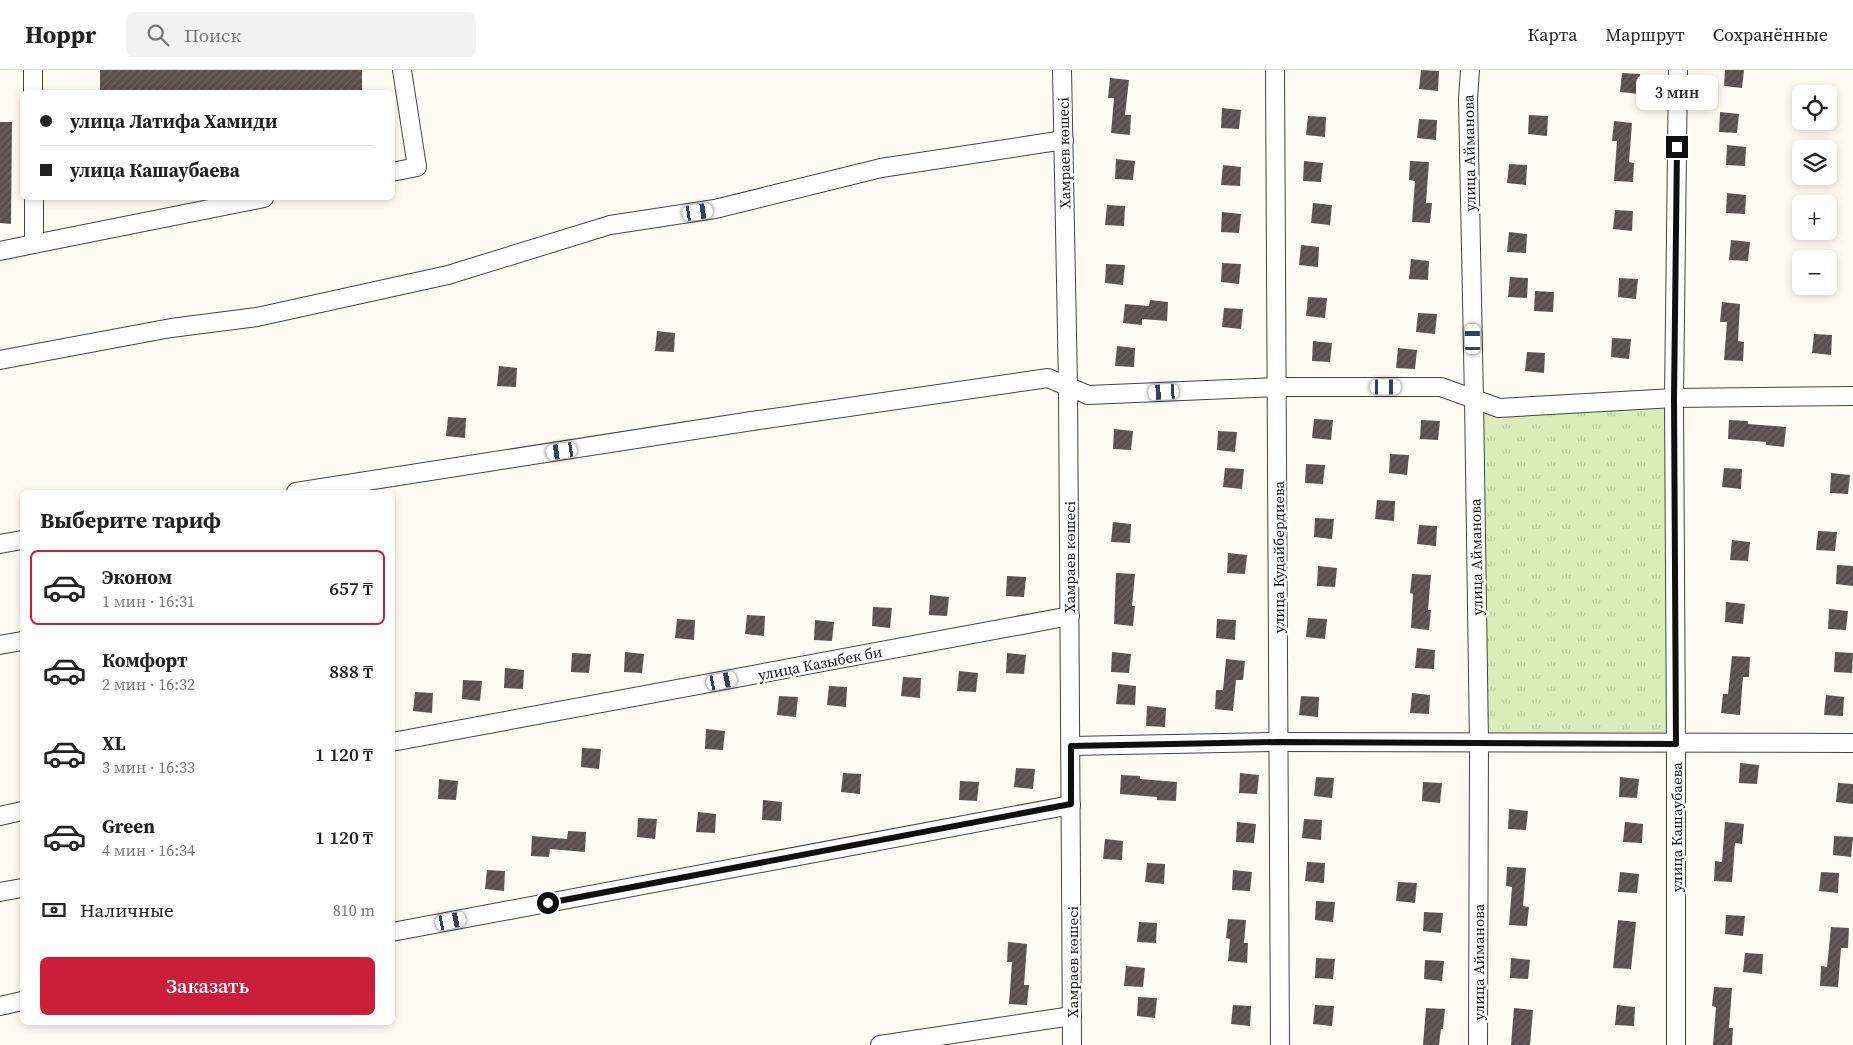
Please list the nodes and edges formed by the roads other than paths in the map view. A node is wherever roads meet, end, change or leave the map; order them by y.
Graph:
1 (33, 70) edge
2 (402, 70) edge
3 (1062, 70) edge
4 (1275, 70) edge
5 (1470, 70) edge
6 (1678, 70) edge
7 (33, 90) edge
8 (1064, 140) junction
9 (395, 171) edge
10 (34, 200) edge
11 (254, 200) edge
12 (34, 244) junction
13 (0, 251) edge
14 (0, 360) edge
15 (1068, 386) junction
16 (1278, 387) junction
17 (1853, 396) edge
18 (1674, 398) junction
19 (1474, 399) junction
20 (309, 490) edge
21 (20, 540) edge
22 (0, 544) edge
23 (1070, 616) junction
24 (20, 640) edge
25 (0, 644) edge
26 (395, 741) edge
27 (1277, 742) junction
28 (1479, 742) junction
29 (1853, 743) edge
30 (1676, 744) junction
31 (1071, 746) junction
32 (1071, 804) junction
33 (20, 811) edge
34 (0, 816) edge
35 (20, 888) edge
36 (0, 892) edge
37 (395, 931) edge
38 (20, 1001) edge
39 (0, 1006) edge
40 (1072, 1016) junction
41 (880, 1045) edge
42 (1072, 1045) edge
43 (1280, 1045) edge
44 (1478, 1045) edge
45 (1676, 1045) edge

1 - 7 street
2 - 9 street
3 - 8 street, Хамраев көшесі
4 - 16 street, улица Кудайбердиева
5 - 19 street, улица Айманова
6 - 18 street, улица Кашаубаева
8 - 14 street
8 - 15 street, Хамраев көшесі
10 - 12 street
11 - 12 street
12 - 13 street
15 - 16 street
15 - 20 street
15 - 23 street, Хамраев көшесі
16 - 19 street
16 - 27 street, улица Кудайбердиева
17 - 18 street
18 - 19 street
18 - 30 street, улица Кашаубаева
19 - 28 street, улица Айманова
21 - 22 street
23 - 26 street, улица Казыбек би
23 - 31 street, Хамраев көшесі
24 - 25 street
27 - 28 street
27 - 31 street
27 - 43 street, улица Кудайбердиева
28 - 30 street
28 - 44 street, улица Айманова
29 - 30 street
30 - 45 street, улица Кашаубаева
31 - 32 street, Хамраев көшесі
32 - 37 street
32 - 40 street, Хамраев көшесі
33 - 34 street
35 - 36 street
38 - 39 street
40 - 41 street
40 - 42 street, Хамраев көшесі

